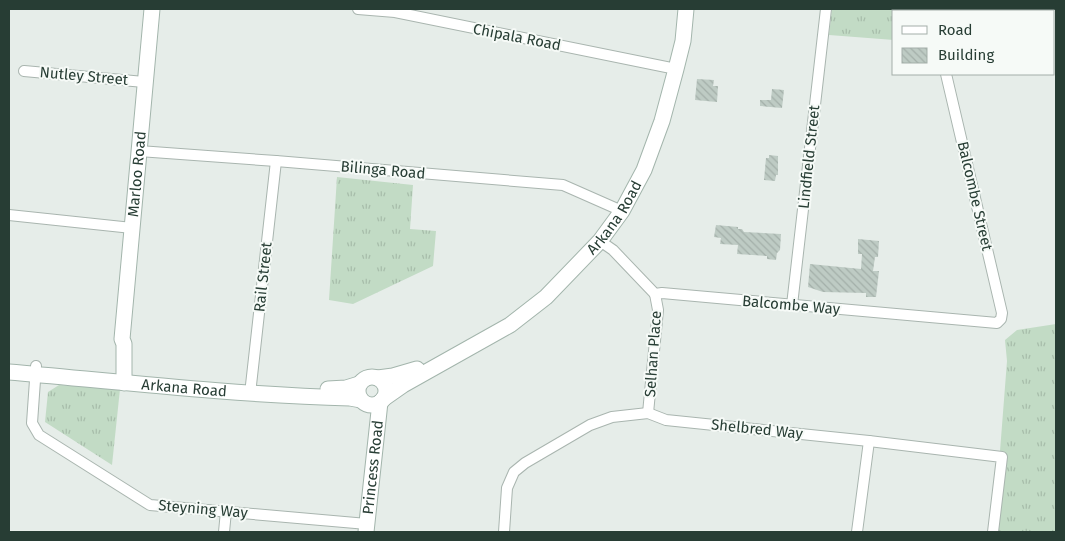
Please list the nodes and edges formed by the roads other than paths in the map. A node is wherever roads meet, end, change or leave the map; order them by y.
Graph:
1 (152, 9) edge
2 (358, 9) edge
3 (686, 9) edge
4 (826, 9) edge
5 (676, 69) junction
6 (24, 71) dead end
7 (946, 75) edge
8 (144, 82) junction
9 (139, 151) junction
10 (276, 161) junction
11 (622, 211) junction
12 (9, 216) edge
13 (132, 228) junction
14 (600, 241) junction
15 (655, 294) junction
16 (792, 304) junction
17 (1002, 319) joint
18 (445, 360) junction
19 (9, 363) edge
20 (36, 370) junction
21 (9, 372) edge
22 (119, 378) junction
23 (378, 378) junction
24 (359, 384) junction
25 (251, 390) junction
26 (372, 401) junction
27 (648, 413) junction
28 (868, 441) junction
29 (226, 511) junction
30 (363, 528) edge
31 (224, 532) edge
32 (504, 532) edge
33 (857, 532) edge
34 (994, 532) edge

1 - 8 street, Marloo Road
2 - 5 street, Chipala Road
3 - 5 street, Arkana Road
4 - 16 street, Lindfield Street
5 - 11 street, Arkana Road
6 - 8 street, Nutley Street
7 - 17 street, Balcombe Street
8 - 9 street, Marloo Road
9 - 10 street, Bilinga Road
9 - 13 street, Marloo Road
10 - 11 street, Bilinga Road
10 - 25 street, Rail Street
11 - 14 street, Arkana Road
12 - 13 street
13 - 22 street, Marloo Road
14 - 15 street
14 - 18 street, Arkana Road
15 - 16 street, Balcombe Way
15 - 27 street, Selhan Place
16 - 17 street, Balcombe Way
18 - 23 street, Arkana Road
18 - 26 street, Arkana Road
19 - 20 street, Arkana Road
20 - 21 street, Arkana Road
20 - 22 street, Arkana Road
20 - 29 street, Steyning Way
22 - 25 street, Arkana Road
23 - 24 street
23 - 26 street
24 - 25 street, Arkana Road
24 - 26 street
25 - 26 street, Arkana Road
26 - 30 street, Princess Road
27 - 28 street, Shelbred Way
27 - 32 street, Shelbred Way
28 - 33 street
28 - 34 street, Shelbred Way
29 - 30 street, Steyning Way
29 - 31 street

